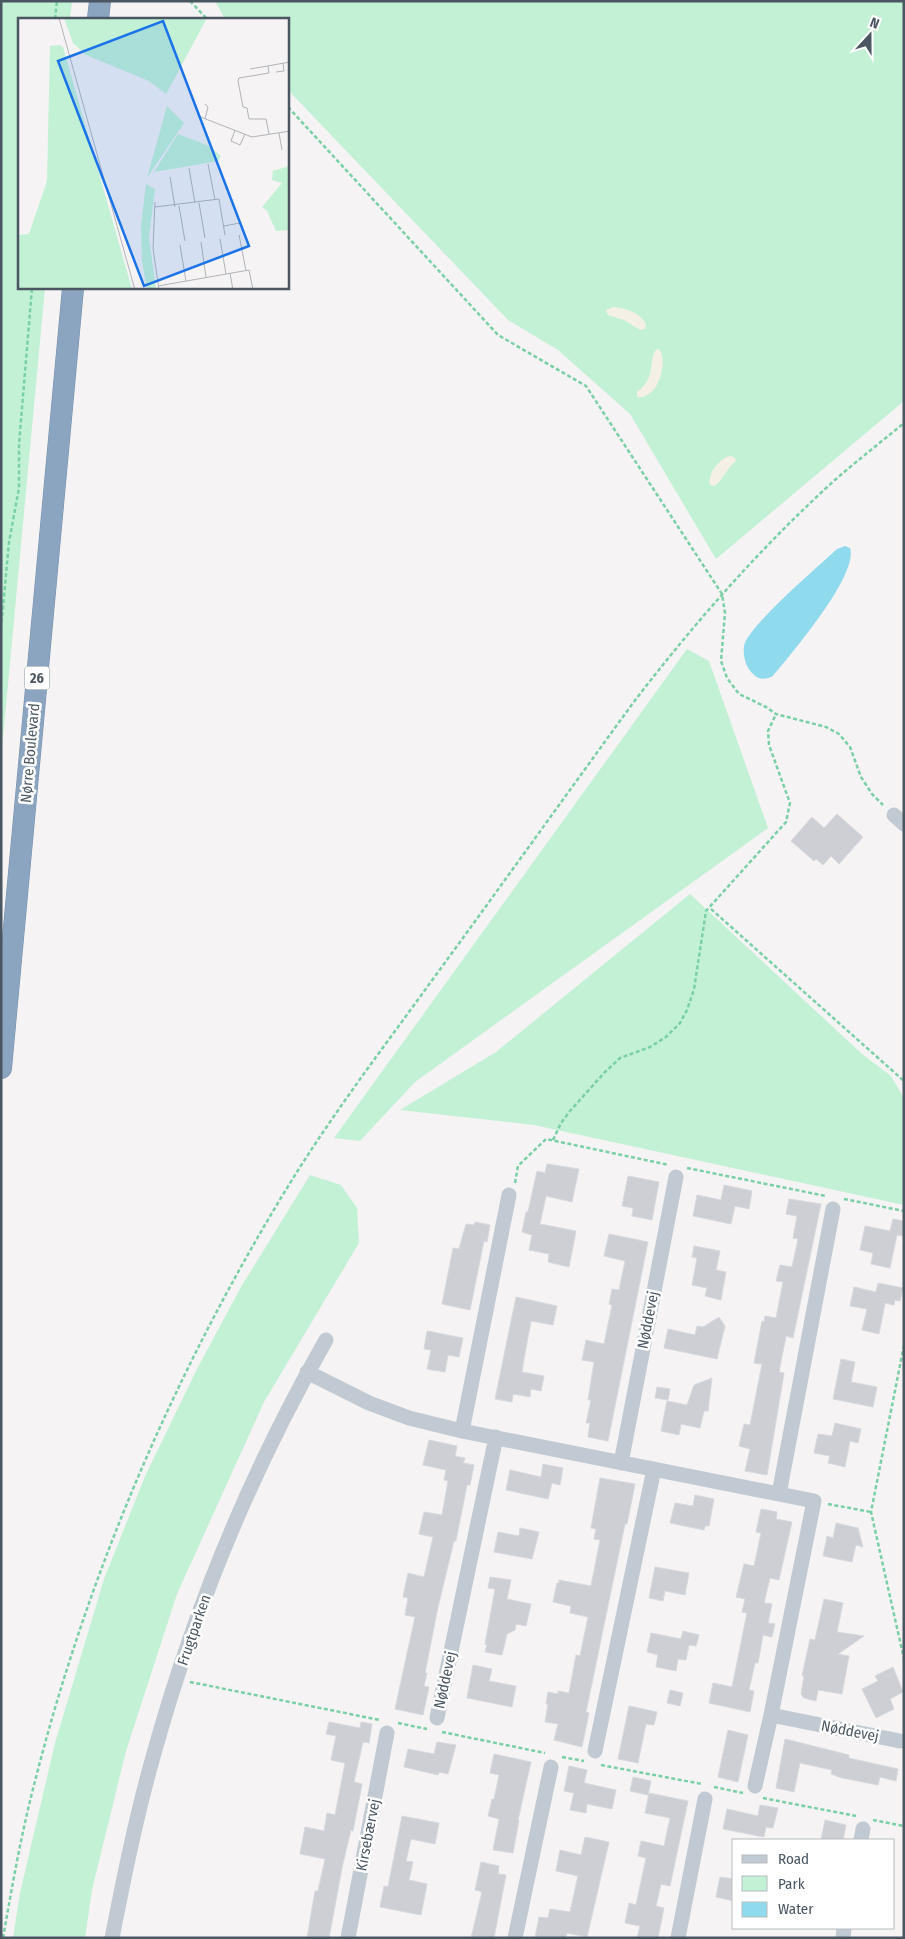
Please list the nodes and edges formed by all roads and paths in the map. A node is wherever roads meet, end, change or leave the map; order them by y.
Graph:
1 (56, 1) edge
2 (100, 1) edge
3 (190, 1) edge
4 (55, 18) edge
5 (98, 18) edge
6 (205, 18) edge
7 (289, 108) edge
8 (32, 289) edge
9 (73, 289) edge
10 (904, 423) edge
11 (722, 594) junction
12 (1, 629) edge
13 (776, 714) junction
14 (899, 819) edge
15 (710, 908) junction
16 (1, 1068) edge
17 (904, 1081) edge
18 (553, 1140) junction
19 (676, 1177) dead end
20 (509, 1195) joint
21 (833, 1209) dead end
22 (904, 1211) edge
23 (326, 1340) dead end
24 (904, 1345) edge
25 (307, 1372) junction
26 (462, 1431) junction
27 (496, 1437) junction
28 (621, 1463) junction
29 (654, 1469) junction
30 (779, 1494) junction
31 (814, 1501) junction
32 (870, 1512) junction
33 (904, 1659) edge
34 (177, 1679) junction
35 (771, 1715) junction
36 (437, 1718) dead end
37 (387, 1733) dead end
38 (900, 1742) dead end
39 (595, 1751) dead end
40 (550, 1758) junction
41 (754, 1792) junction
42 (706, 1799) dead end
43 (904, 1826) edge
44 (865, 1827) edge
45 (3, 1938) edge
46 (112, 1938) edge
47 (348, 1938) edge
48 (516, 1938) edge
49 (678, 1938) edge

1 - 4 path
2 - 5 highway
3 - 6 path
7 - 11 path
8 - 12 path
9 - 16 highway, Nørre Boulevard / 26
10 - 11 path
11 - 13 path
11 - 45 path
13 - 14 path
13 - 15 path
15 - 17 path
15 - 18 path
18 - 20 path
18 - 22 path
19 - 28 street, Nøddevej
20 - 26 street
21 - 30 street
23 - 25 street, Frugtparken
24 - 32 path
25 - 26 street
25 - 34 street, Frugtparken
26 - 27 street
27 - 28 street
27 - 36 street, Nøddevej
28 - 29 street
29 - 30 street
29 - 39 street
30 - 31 street
31 - 32 path
31 - 35 street
32 - 33 path
34 - 40 path
34 - 46 street, Frugtparken
35 - 38 street, Nøddevej
35 - 41 street
37 - 47 street, Kirsebærvej
40 - 41 path
40 - 48 street
41 - 44 path
42 - 49 street
43 - 44 path

